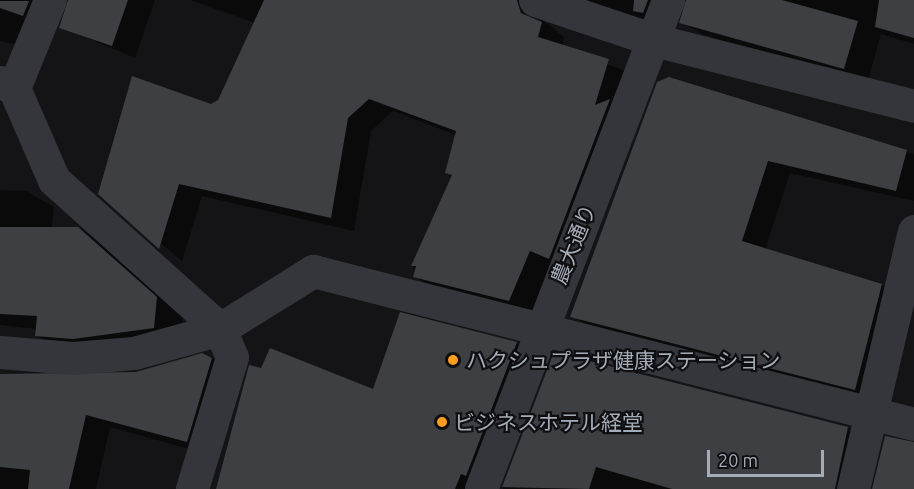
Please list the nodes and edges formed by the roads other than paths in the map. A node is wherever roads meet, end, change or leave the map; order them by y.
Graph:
1 (50, 0) edge
2 (535, 0) edge
3 (668, 0) edge
4 (654, 40) junction
5 (7, 85) edge
6 (914, 106) edge
7 (914, 231) edge
8 (540, 327) junction
9 (220, 329) junction
10 (0, 352) edge
11 (872, 413) junction
12 (914, 424) edge
13 (192, 489) edge
14 (481, 489) edge
15 (853, 489) edge

1 - 5 street
2 - 4 street
3 - 4 street, 農大通り
4 - 6 street
4 - 8 street, 農大通り
5 - 9 street
7 - 11 street
8 - 9 street
8 - 11 street
8 - 14 street, 農大通り
9 - 10 street
9 - 13 street
11 - 12 street
11 - 15 street

